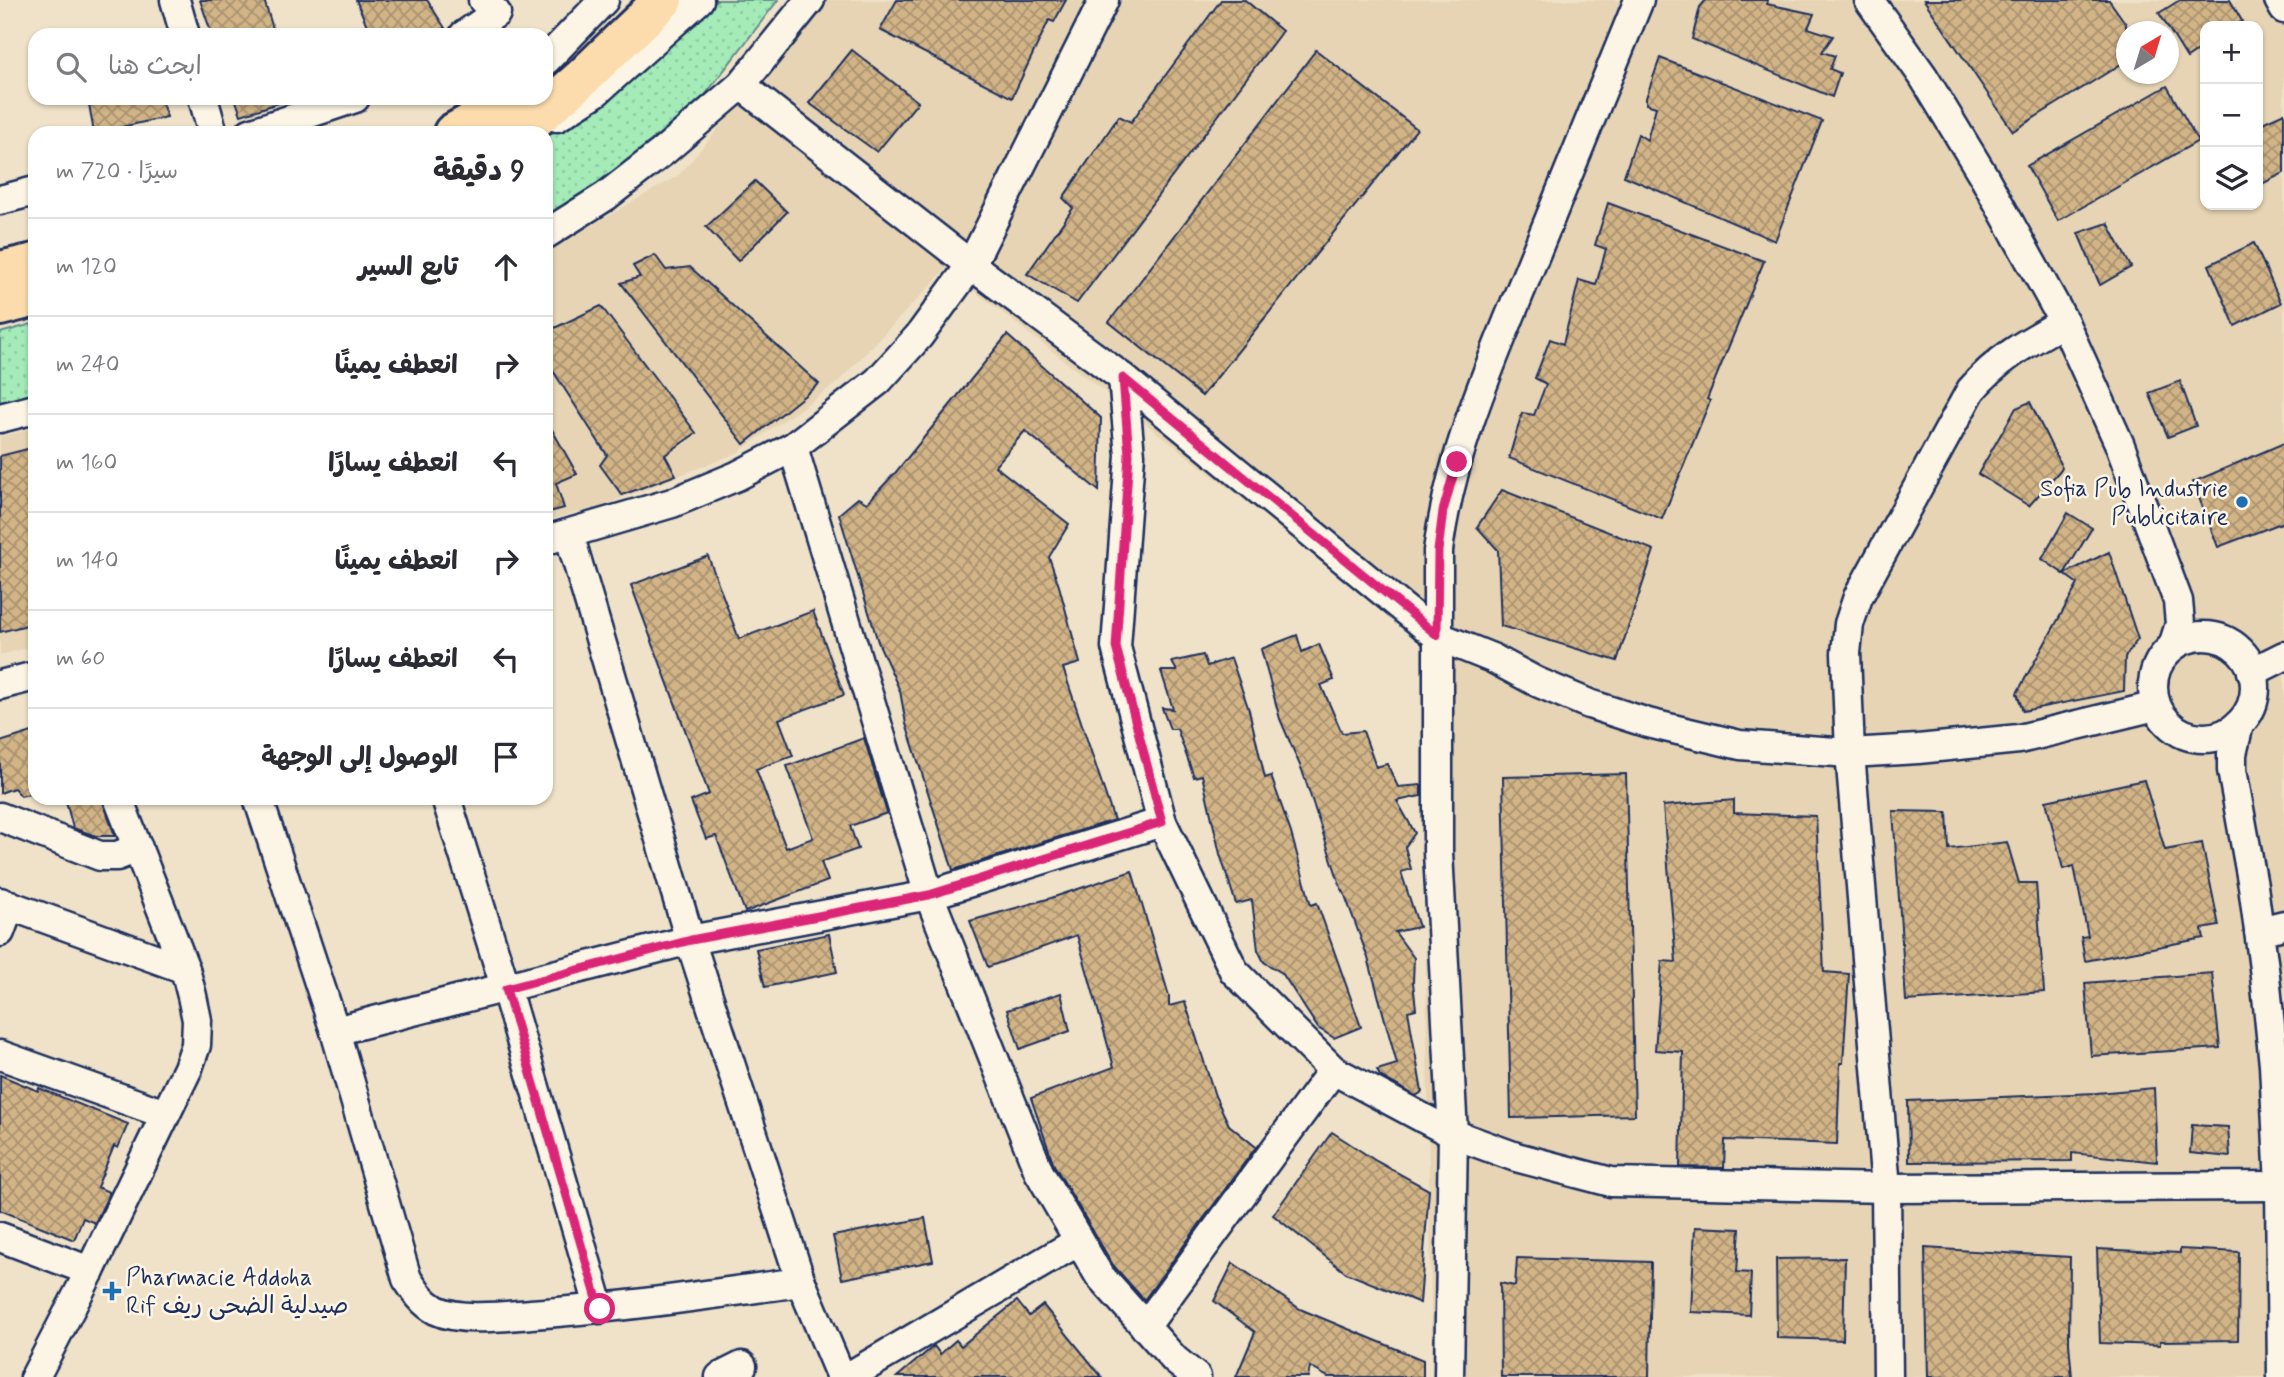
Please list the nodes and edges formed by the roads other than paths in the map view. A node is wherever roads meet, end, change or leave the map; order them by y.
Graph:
1 (175, 0) edge
2 (483, 0) edge
3 (604, 0) edge
4 (632, 0) edge
5 (663, 0) edge
6 (699, 0) edge
7 (810, 0) edge
8 (1104, 0) edge
9 (1639, 0) edge
10 (1869, 0) edge
11 (2278, 0) edge
12 (2284, 9) edge
13 (183, 28) edge
14 (474, 28) edge
15 (553, 53) edge
16 (553, 73) edge
17 (741, 85) junction
18 (553, 93) edge
19 (205, 105) edge
20 (334, 105) edge
21 (529, 105) edge
22 (512, 114) edge
23 (211, 126) edge
24 (271, 126) edge
25 (475, 126) edge
26 (28, 193) edge
27 (0, 200) edge
28 (553, 229) edge
29 (28, 265) edge
30 (971, 265) junction
31 (0, 271) edge
32 (28, 299) edge
33 (0, 306) edge
34 (2064, 322) junction
35 (1123, 378) junction
36 (28, 411) edge
37 (0, 418) edge
38 (793, 447) junction
39 (557, 537) edge
40 (2178, 601) junction
41 (1437, 635) junction
42 (2212, 637) junction
43 (2173, 646) junction
44 (2284, 656) edge
45 (2252, 672) junction
46 (28, 678) edge
47 (0, 685) edge
48 (2156, 705) junction
49 (2239, 724) junction
50 (2196, 737) junction
51 (1850, 753) junction
52 (2234, 786) junction
53 (121, 805) edge
54 (260, 805) edge
55 (448, 805) edge
56 (0, 817) edge
57 (1162, 822) junction
58 (138, 848) junction
59 (929, 895) junction
60 (5, 903) edge
61 (2271, 928) edge
62 (0, 932) edge
63 (691, 940) junction
64 (185, 969) junction
65 (506, 989) junction
66 (335, 1031) junction
67 (0, 1055) edge
68 (1333, 1070) junction
69 (165, 1115) junction
70 (1453, 1134) junction
71 (2282, 1186) edge
72 (1886, 1188) junction
73 (0, 1237) edge
74 (1079, 1241) junction
75 (90, 1271) junction
76 (800, 1282) junction
77 (600, 1309) junction
78 (1145, 1327) junction
79 (35, 1377) edge
80 (841, 1377) edge
81 (848, 1377) edge
82 (1196, 1377) edge
83 (1449, 1377) edge
84 (1888, 1377) edge
85 (2282, 1377) edge

1 - 13 street
2 - 14 street
3 - 15 street
4 - 16 highway
5 - 18 highway
6 - 22 street
7 - 17 street
8 - 30 street
9 - 41 street
10 - 34 street
11 - 12 street
17 - 28 street
17 - 30 street
19 - 23 street
20 - 24 street
21 - 22 highway
22 - 25 highway
26 - 27 street
29 - 31 highway
30 - 35 street
30 - 38 street
32 - 33 highway
34 - 40 street
34 - 51 street
35 - 41 street
35 - 57 street
36 - 37 street
38 - 39 street
38 - 59 street
39 - 63 street
40 - 42 street
40 - 43 street
41 - 51 street
41 - 70 street
42 - 43 street
42 - 45 street
43 - 48 street
44 - 45 street
45 - 49 street
46 - 47 street
48 - 50 street
48 - 51 street
49 - 50 street
49 - 52 street
50 - 52 street
51 - 72 street
52 - 61 street
53 - 58 street
54 - 66 street
55 - 65 street
56 - 58 street
57 - 59 street
57 - 68 street
58 - 64 street
59 - 63 street
59 - 74 street
60 - 62 street
60 - 64 street
61 - 71 street
63 - 65 street
63 - 76 street
64 - 69 street
65 - 66 street
65 - 77 street
66 - 77 street
67 - 69 street
68 - 70 street
68 - 78 street
69 - 75 street
70 - 72 street
70 - 83 street
71 - 72 street
71 - 85 street
72 - 84 street
73 - 75 street
74 - 78 street
74 - 81 street
75 - 79 street
76 - 77 street
76 - 80 street
78 - 82 street

